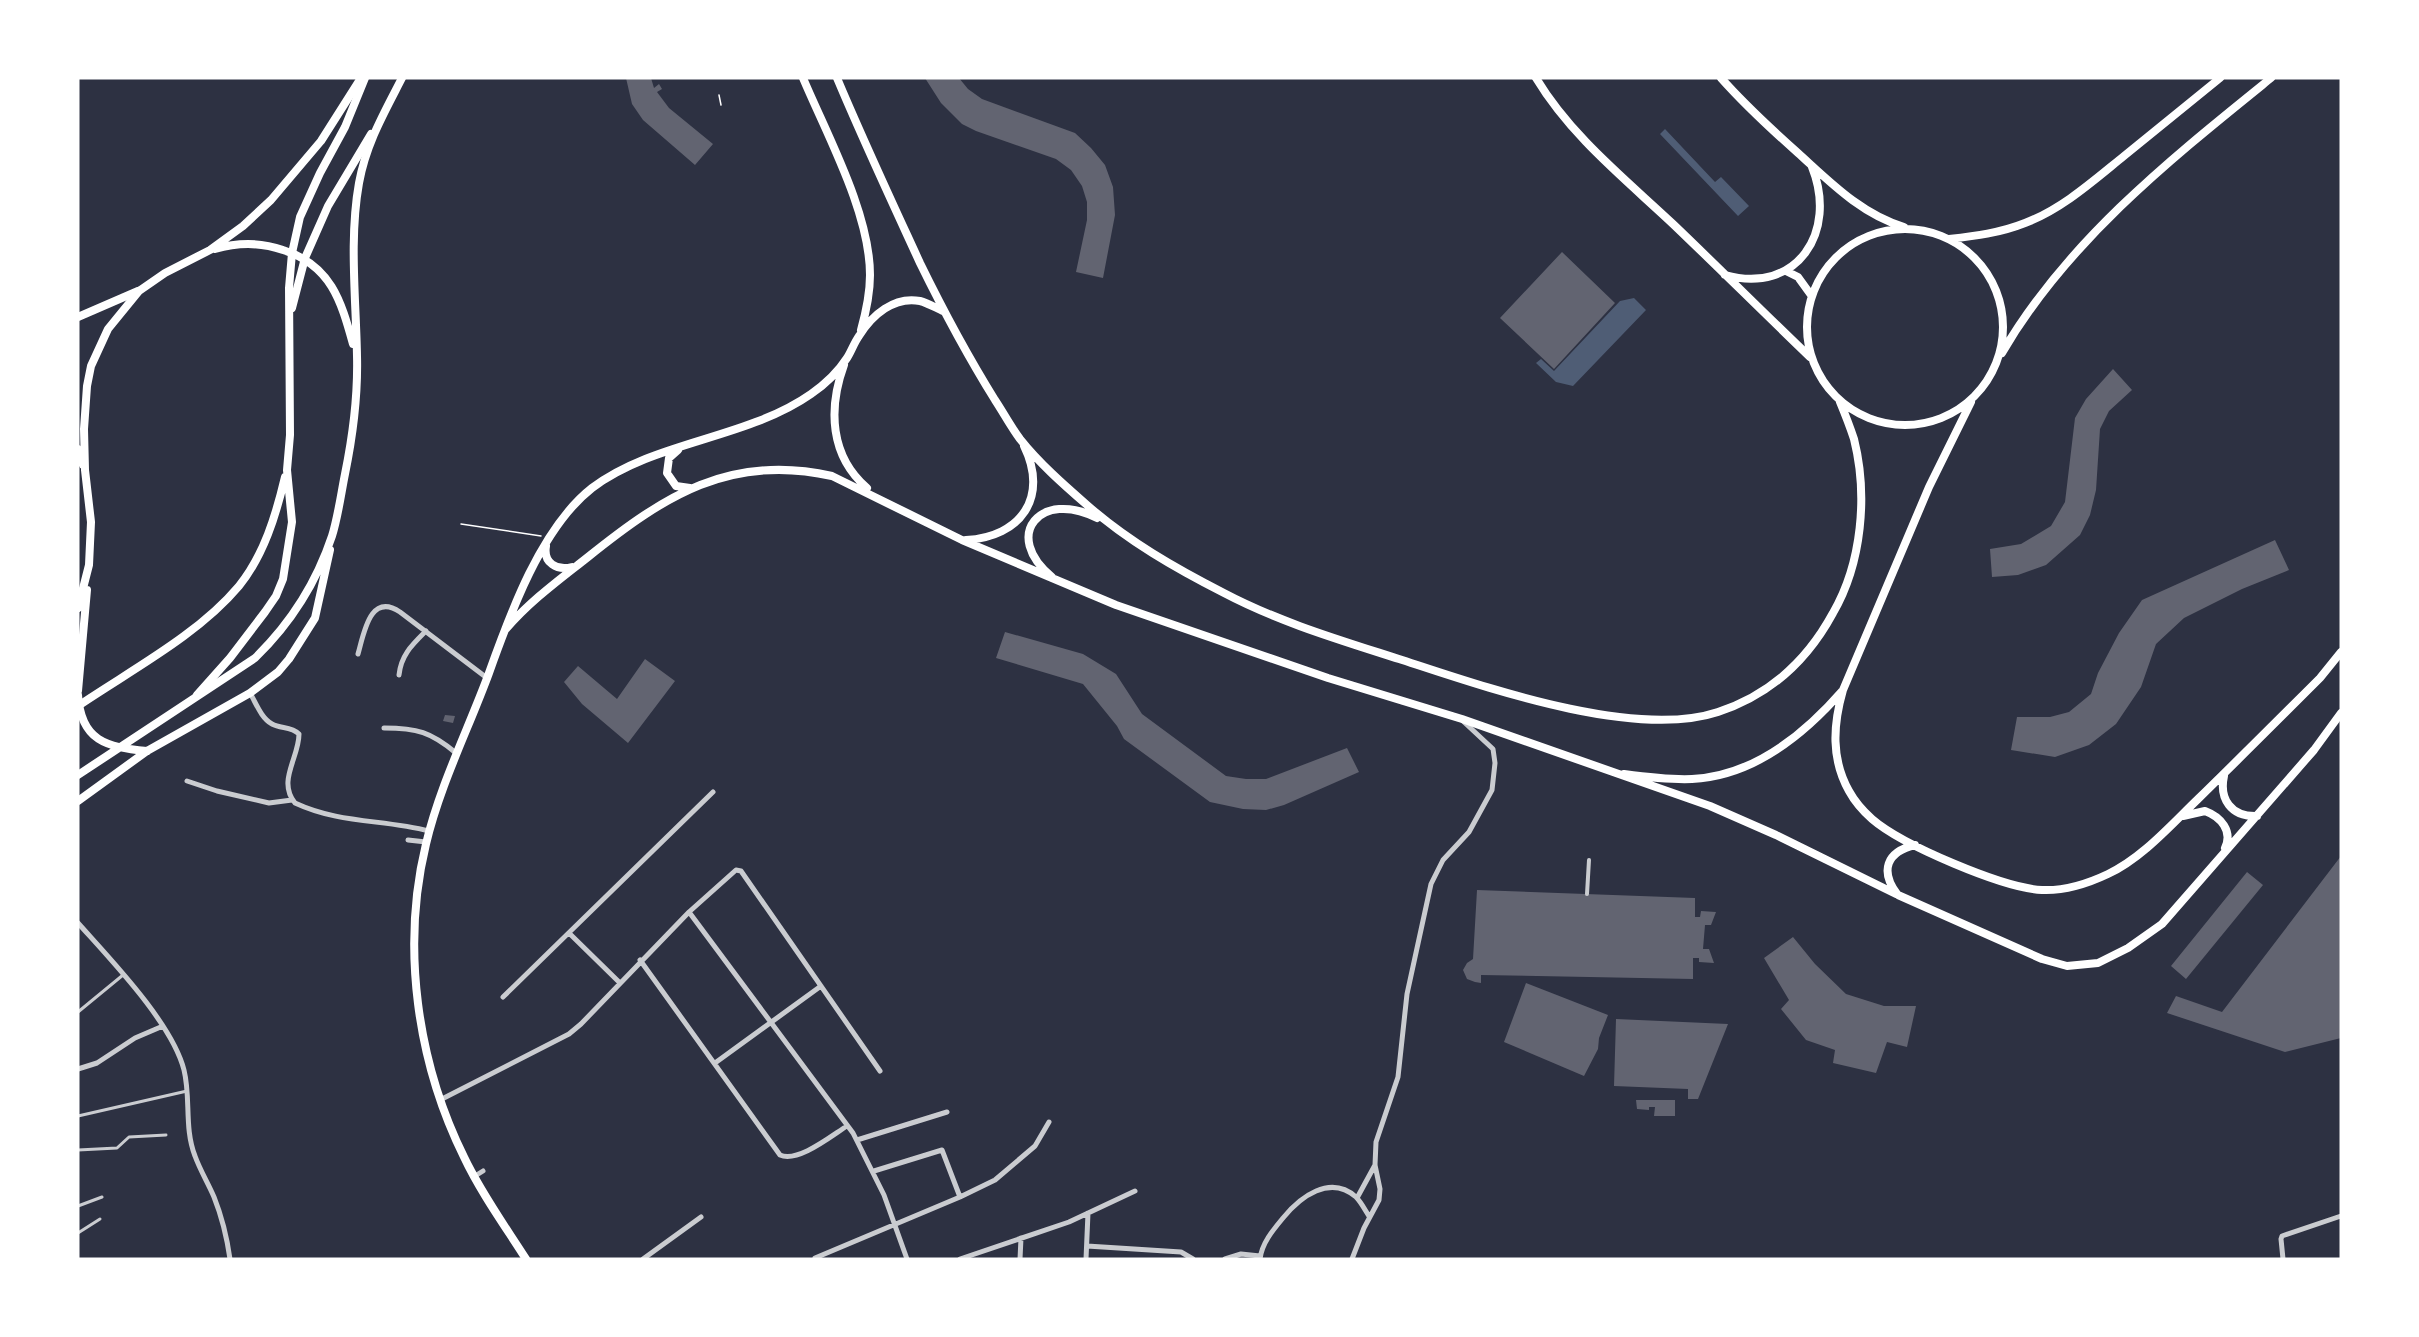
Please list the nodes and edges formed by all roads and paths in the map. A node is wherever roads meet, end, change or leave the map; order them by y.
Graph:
1 (363, 78) edge
2 (402, 78) edge
3 (803, 78) edge
4 (837, 78) edge
5 (1536, 78) edge
6 (1721, 78) edge
7 (2220, 78) edge
8 (2271, 78) edge
9 (719, 95) dead end
10 (721, 105) dead end
11 (375, 128) junction
12 (1811, 164) junction
13 (1908, 228) junction
14 (1948, 238) junction
15 (210, 250) junction
16 (292, 252) junction
17 (305, 258) junction
18 (1786, 271) junction
19 (1723, 275) junction
20 (139, 291) junction
21 (1811, 295) junction
22 (943, 311) junction
23 (78, 317) edge
24 (289, 320) junction
25 (860, 334) junction
26 (1810, 357) junction
27 (847, 358) junction
28 (358, 359) junction
29 (1998, 359) junction
30 (1972, 400) junction
31 (1840, 402) junction
32 (1020, 439) junction
33 (681, 447) junction
34 (78, 449) edge
35 (85, 470) junction
36 (287, 470) junction
37 (691, 488) junction
38 (875, 495) junction
39 (461, 524) dead end
40 (1110, 524) junction
41 (332, 535) junction
42 (549, 537) junction
43 (962, 540) junction
44 (579, 564) junction
45 (89, 565) junction
46 (1060, 583) junction
47 (78, 608) edge
48 (506, 629) junction
49 (426, 631) junction
50 (2341, 652) edge
51 (358, 654) dead end
52 (79, 674) edge
53 (399, 675) dead end
54 (487, 678) junction
55 (1843, 690) junction
56 (78, 693) edge
57 (250, 693) junction
58 (190, 702) junction
59 (78, 706) edge
60 (2341, 713) edge
61 (1462, 719) junction
62 (384, 728) dead end
63 (120, 748) junction
64 (147, 751) junction
65 (456, 753) junction
66 (1607, 771) junction
67 (2224, 774) junction
68 (78, 775) edge
69 (187, 781) dead end
70 (93, 789) junction
71 (713, 792) dead end
72 (292, 800) junction
73 (78, 801) edge
74 (78, 806) edge
75 (2257, 816) junction
76 (2179, 818) junction
77 (429, 831) junction
78 (408, 840) dead end
79 (426, 842) junction
80 (1915, 845) junction
81 (2222, 855) junction
82 (1589, 860) dead end
83 (1587, 894) dead end
84 (1898, 895) junction
85 (689, 912) junction
86 (78, 923) edge
87 (570, 934) junction
88 (640, 960) junction
89 (123, 975) junction
90 (619, 982) junction
91 (821, 986) junction
92 (503, 997) dead end
93 (78, 1012) edge
94 (772, 1022) junction
95 (163, 1026) junction
96 (715, 1063) junction
97 (78, 1069) edge
98 (880, 1071) dead end
99 (189, 1091) junction
100 (440, 1100) junction
101 (947, 1112) dead end
102 (78, 1116) edge
103 (1049, 1122) dead end
104 (848, 1126) junction
105 (166, 1135) dead end
106 (857, 1140) junction
107 (78, 1150) edge
108 (1375, 1165) junction
109 (483, 1171) dead end
110 (874, 1171) junction
111 (475, 1176) junction
112 (1135, 1191) dead end
113 (102, 1197) dead end
114 (960, 1197) junction
115 (1357, 1198) junction
116 (78, 1206) edge
117 (1088, 1213) junction
118 (1370, 1216) junction
119 (2341, 1216) edge
120 (701, 1217) dead end
121 (100, 1219) dead end
122 (895, 1223) junction
123 (78, 1233) edge
124 (1021, 1238) junction
125 (1087, 1246) junction
126 (1260, 1257) edge
127 (228, 1258) edge
128 (815, 1258) edge
129 (526, 1259) edge
130 (643, 1259) edge
131 (907, 1259) edge
132 (960, 1259) edge
133 (1020, 1259) edge
134 (1086, 1259) edge
135 (1193, 1259) edge
136 (1225, 1259) edge
137 (1352, 1259) edge
138 (2283, 1259) edge

1 - 15 main road
1 - 16 main road
2 - 11 main road
3 - 25 main road
4 - 22 main road
5 - 19 main road
6 - 12 main road
7 - 14 main road
8 - 29 main road
9 - 10 path
11 - 17 main road
11 - 28 main road
12 - 13 main road
12 - 18 main road
13 - 14 main road
13 - 21 main road
14 - 29 main road
15 - 16 main road
15 - 20 main road
16 - 17 main road
16 - 24 main road
17 - 24 main road
17 - 28 main road
18 - 19 main road
18 - 21 main road
19 - 26 main road
20 - 23 main road
20 - 35 main road
21 - 26 main road
22 - 25 main road
22 - 32 main road
24 - 36 main road
25 - 27 main road
26 - 31 main road
27 - 33 main road
27 - 38 main road
28 - 41 main road
29 - 30 main road
30 - 31 main road
30 - 55 main road
31 - 40 main road
32 - 40 main road
32 - 43 main road
33 - 37 main road
33 - 42 main road
34 - 35 main road
35 - 45 main road
36 - 58 main road
36 - 59 main road
37 - 38 main road
37 - 44 main road
38 - 43 main road
39 - 42 path
40 - 46 main road
41 - 57 main road
41 - 58 main road
42 - 44 main road
42 - 48 main road
43 - 46 main road
44 - 48 main road
45 - 47 main road
45 - 52 main road
46 - 61 main road
48 - 54 main road
49 - 51 street
49 - 53 street
49 - 54 street
50 - 67 main road
52 - 56 main road
54 - 65 main road
55 - 66 main road
55 - 80 main road
56 - 59 main road
57 - 64 main road
57 - 72 street
58 - 63 main road
59 - 63 main road
60 - 75 main road
61 - 66 main road
61 - 108 street
62 - 65 street
63 - 64 main road
63 - 68 main road
64 - 70 main road
65 - 77 main road
66 - 84 main road
67 - 75 main road
67 - 76 main road
69 - 72 street
70 - 73 main road
70 - 74 main road
71 - 87 street
72 - 77 street
75 - 81 main road
76 - 80 main road
76 - 81 main road
77 - 79 main road
78 - 79 street
79 - 100 main road
80 - 84 main road
81 - 84 main road
82 - 83 street
85 - 88 street
85 - 91 street
85 - 94 street
86 - 89 street
87 - 90 street
87 - 92 street
88 - 90 street
88 - 96 street
89 - 93 lane
89 - 95 street
90 - 100 street
91 - 94 street
91 - 98 street
94 - 96 street
94 - 104 street
95 - 97 street
95 - 99 street
96 - 104 street
99 - 102 lane
99 - 127 street
100 - 111 main road
101 - 106 street
103 - 114 street
104 - 106 street
105 - 107 lane
106 - 110 street
108 - 115 street
108 - 118 street
109 - 111 street
110 - 114 street
110 - 122 street
111 - 129 main road
112 - 117 street
113 - 116 lane
114 - 122 street
115 - 118 street
115 - 126 street
117 - 124 street
117 - 125 street
118 - 137 street
119 - 138 street
120 - 130 street
121 - 123 lane
122 - 128 street
122 - 131 street
124 - 132 street
124 - 133 street
125 - 134 street
125 - 135 street
126 - 136 street

